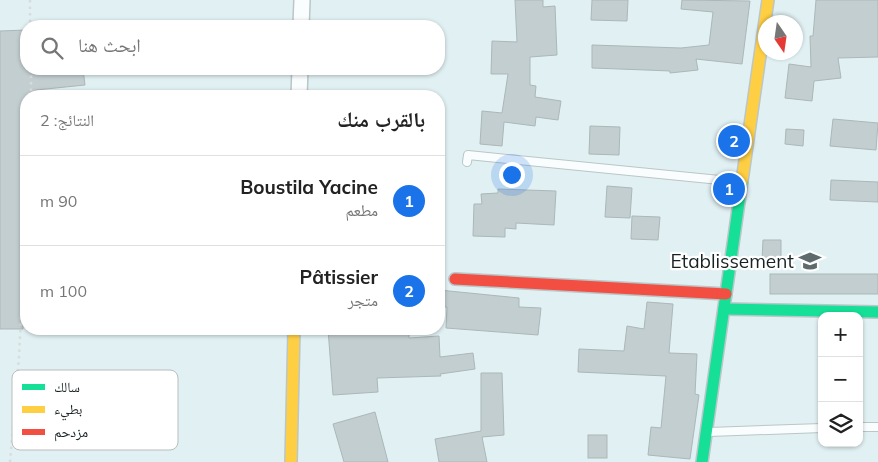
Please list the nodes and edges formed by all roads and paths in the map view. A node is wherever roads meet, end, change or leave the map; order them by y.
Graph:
1 (30, 0) edge
2 (302, 0) edge
3 (768, 0) edge
4 (30, 20) edge
5 (301, 20) edge
6 (30, 75) edge
7 (300, 75) edge
8 (31, 90) edge
9 (300, 90) edge
10 (467, 162) dead end
11 (742, 182) junction
12 (455, 279) dead end
13 (726, 294) junction
14 (724, 309) junction
15 (878, 312) edge
16 (21, 335) edge
17 (294, 335) edge
18 (19, 370) edge
19 (863, 427) edge
20 (878, 427) edge
21 (818, 428) edge
22 (706, 432) junction
23 (12, 441) edge
24 (10, 462) edge
25 (291, 462) edge
26 (702, 462) edge

1 - 4 path
2 - 5 street
3 - 11 street
6 - 8 path
7 - 9 street
10 - 11 lane
11 - 13 street
12 - 13 street
13 - 14 street
14 - 15 street
14 - 22 street
16 - 18 path
17 - 25 street
19 - 20 lane
21 - 22 lane
22 - 26 street
23 - 24 path

